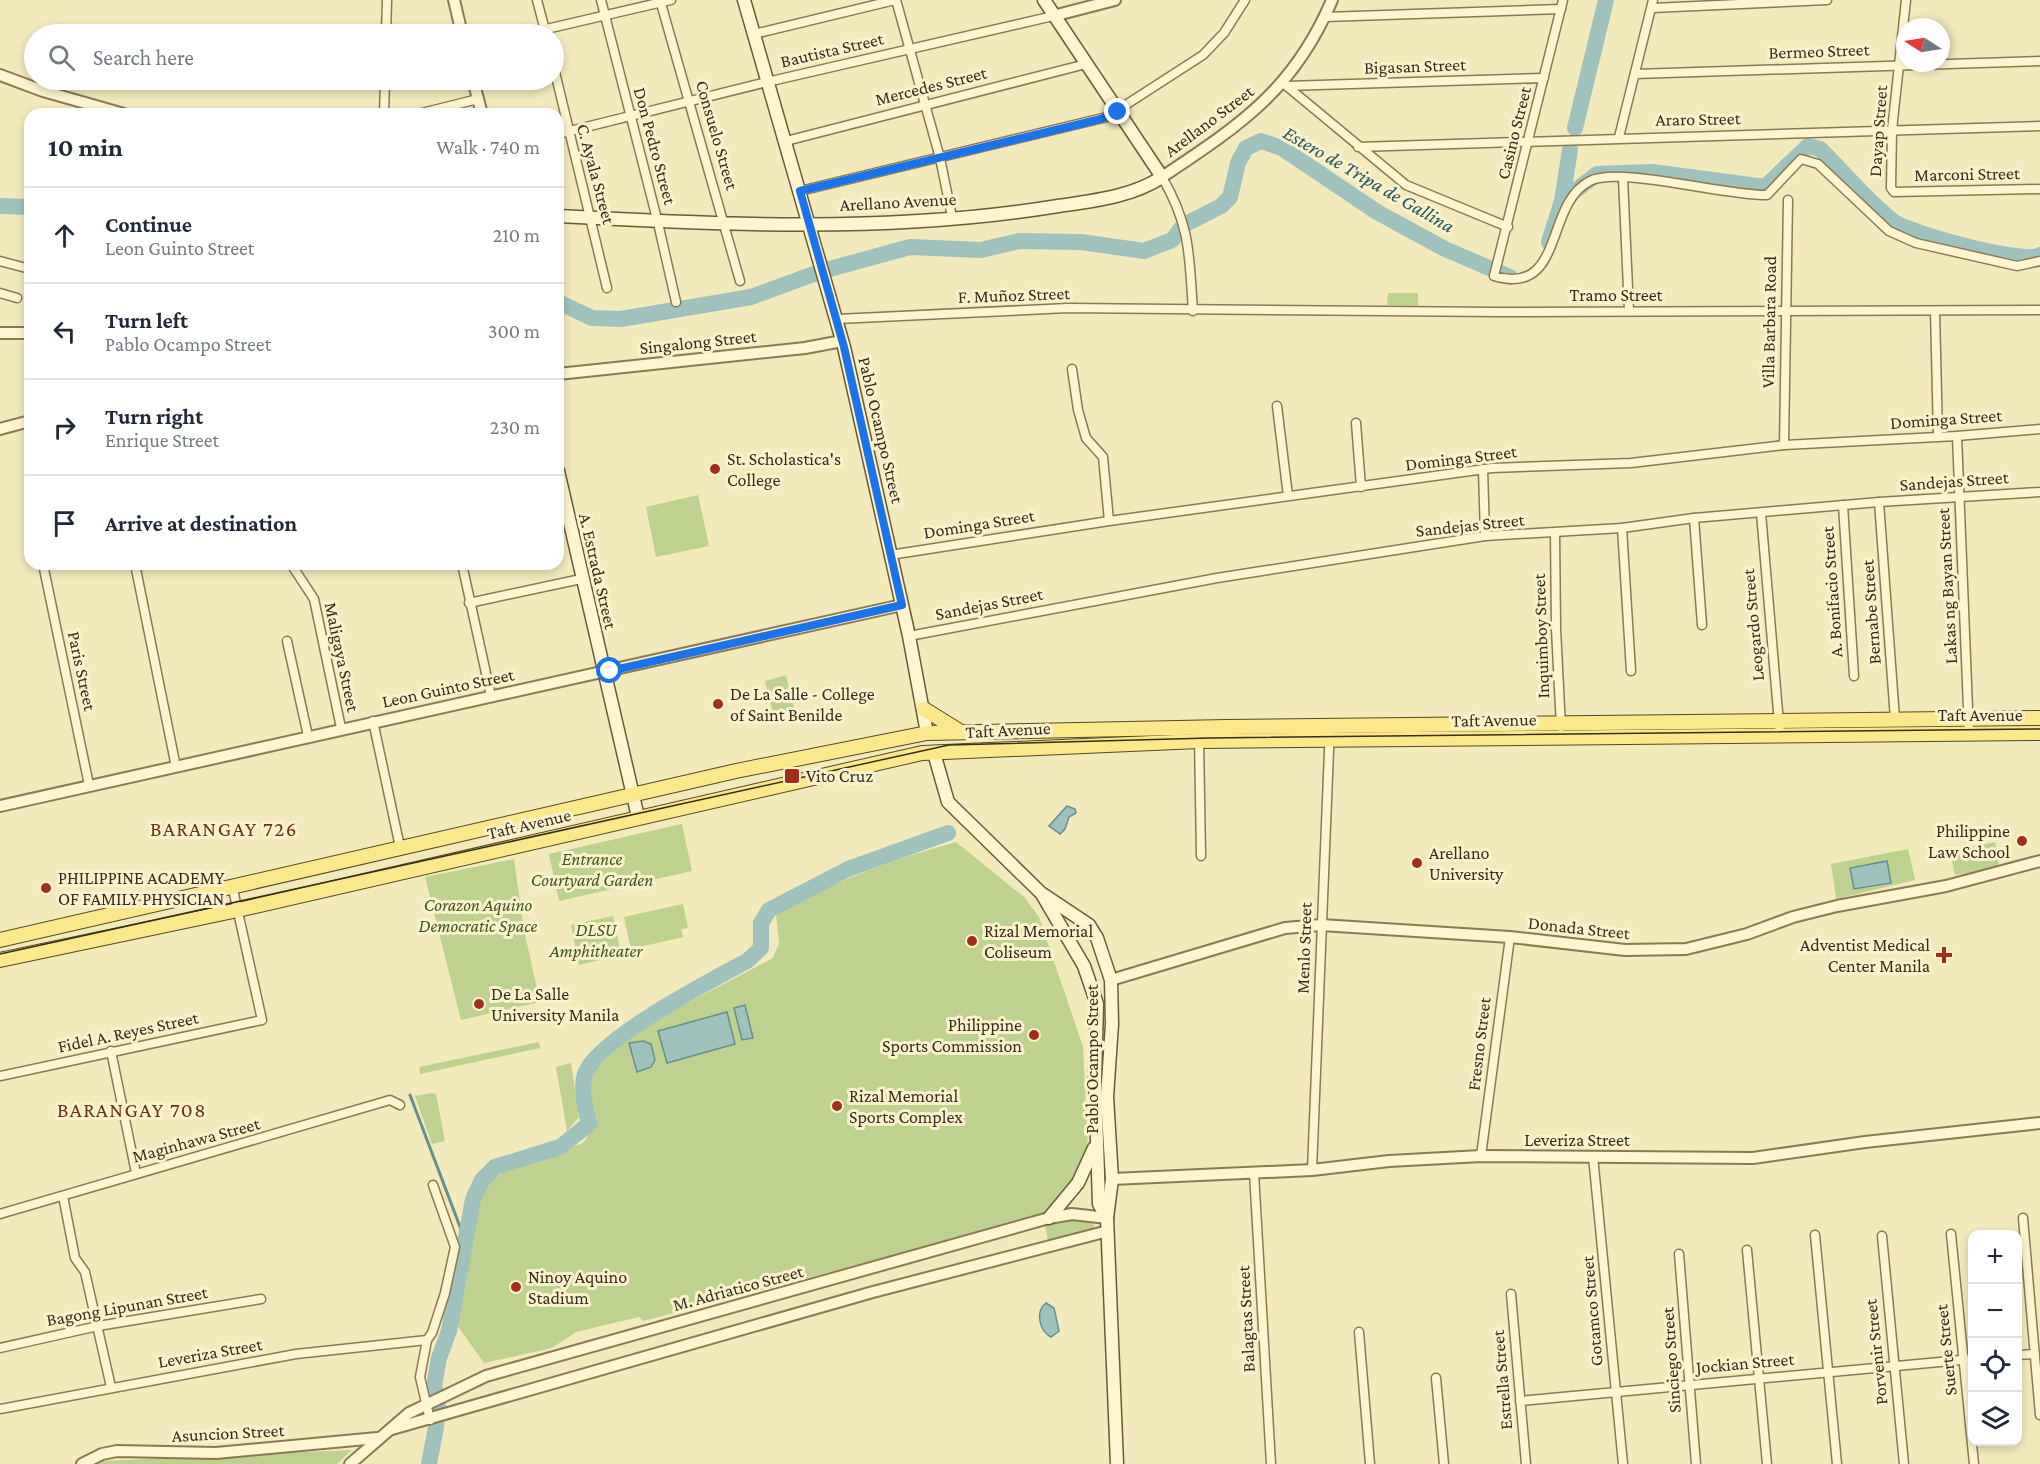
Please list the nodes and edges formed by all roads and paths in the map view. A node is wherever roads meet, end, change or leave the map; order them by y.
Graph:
1 (387, 0) edge
2 (454, 0) edge
3 (537, 0) edge
4 (601, 0) edge
5 (671, 0) edge
6 (744, 0) edge
7 (895, 0) edge
8 (1044, 0) edge
9 (1115, 0) edge
10 (1245, 0) edge
11 (1332, 0) edge
12 (1827, 0) edge
13 (1906, 0) edge
14 (661, 1) edge
15 (1562, 4) edge
16 (1652, 4) edge
17 (605, 16) junction
18 (1053, 16) junction
19 (1325, 17) junction
20 (1904, 18) edge
21 (386, 24) edge
22 (460, 24) edge
23 (543, 24) edge
24 (564, 27) edge
25 (754, 34) junction
26 (909, 48) junction
27 (2040, 61) edge
28 (1086, 64) junction
29 (1950, 64) edge
30 (1896, 65) edge
31 (1898, 72) edge
32 (1635, 74) junction
33 (0, 75) edge
34 (1544, 78) junction
35 (767, 82) junction
36 (24, 84) edge
37 (1285, 85) junction
38 (40, 90) edge
39 (385, 90) edge
40 (476, 90) edge
41 (559, 90) edge
42 (478, 99) junction
43 (690, 101) junction
44 (925, 105) junction
45 (102, 108) edge
46 (384, 108) edge
47 (442, 108) edge
48 (480, 108) edge
49 (563, 108) edge
50 (1118, 112) junction
51 (564, 114) edge
52 (630, 116) junction
53 (2040, 126) edge
54 (1893, 130) junction
55 (568, 132) junction
56 (564, 133) edge
57 (1619, 137) junction
58 (786, 141) junction
59 (1529, 142) junction
60 (1358, 147) junction
61 (940, 158) junction
62 (1162, 177) junction
63 (1623, 178) junction
64 (2040, 189) edge
65 (800, 191) junction
66 (1894, 192) joint
67 (1788, 200) dead end
68 (564, 216) edge
69 (952, 217) junction
70 (592, 218) junction
71 (658, 223) junction
72 (726, 225) junction
73 (809, 225) junction
74 (1508, 227) junction
75 (0, 261) edge
76 (2040, 261) edge
77 (24, 267) edge
78 (740, 280) dead end
79 (607, 288) dead end
80 (0, 293) edge
81 (17, 298) dead end
82 (675, 302) dead end
83 (2040, 310) edge
84 (1193, 311) junction
85 (1629, 311) junction
86 (1935, 311) junction
87 (1786, 312) junction
88 (837, 319) junction
89 (0, 333) edge
90 (24, 333) edge
91 (842, 340) junction
92 (1072, 369) dead end
93 (564, 373) edge
94 (1278, 406) dead end
95 (24, 423) edge
96 (1356, 423) dead end
97 (0, 429) edge
98 (2040, 429) edge
99 (1938, 436) junction
100 (1957, 436) junction
101 (1784, 445) junction
102 (1483, 469) junction
103 (1361, 487) junction
104 (2040, 492) edge
105 (1288, 496) junction
106 (1959, 496) junction
107 (564, 499) edge
108 (1879, 502) junction
109 (1843, 505) junction
110 (1761, 513) junction
111 (1694, 518) junction
112 (1109, 520) junction
113 (1622, 528) junction
114 (1555, 533) junction
115 (1485, 536) junction
116 (890, 555) junction
117 (44, 570) edge
118 (136, 570) edge
119 (295, 570) edge
120 (463, 570) edge
121 (581, 579) junction
122 (469, 603) junction
123 (902, 605) junction
124 (1702, 625) dead end
125 (909, 636) junction
126 (287, 641) dead end
127 (1631, 671) dead end
128 (603, 672) junction
129 (1854, 676) dead end
130 (490, 696) junction
131 (924, 709) junction
132 (1970, 718) junction
133 (2040, 718) edge
134 (1895, 719) junction
135 (373, 722) junction
136 (1850, 727) junction
137 (340, 728) junction
138 (1776, 728) junction
139 (1561, 730) junction
140 (927, 733) junction
141 (1330, 733) junction
142 (1969, 733) junction
143 (2040, 733) edge
144 (966, 734) junction
145 (1199, 734) junction
146 (308, 736) junction
147 (934, 753) junction
148 (176, 767) junction
149 (89, 785) junction
150 (634, 795) junction
151 (0, 806) edge
152 (638, 818) junction
153 (469, 832) junction
154 (400, 846) junction
155 (476, 854) junction
156 (1201, 856) dead end
157 (2040, 861) edge
158 (232, 885) junction
159 (1041, 894) junction
160 (238, 910) junction
161 (1089, 925) junction
162 (1321, 925) junction
163 (1510, 937) junction
164 (1069, 939) junction
165 (0, 940) edge
166 (0, 960) edge
167 (1110, 980) junction
168 (1111, 997) junction
169 (1097, 1004) junction
170 (111, 1051) junction
171 (0, 1076) edge
172 (400, 1105) dead end
173 (2040, 1123) edge
174 (1096, 1142) junction
175 (1481, 1156) junction
176 (1593, 1156) junction
177 (1311, 1170) junction
178 (136, 1173) junction
179 (1254, 1173) junction
180 (1112, 1179) junction
181 (433, 1185) dead end
182 (63, 1196) junction
183 (0, 1214) edge
184 (1049, 1218) junction
185 (2023, 1218) dead end
186 (1107, 1224) junction
187 (1951, 1233) dead end
188 (1815, 1235) dead end
189 (1882, 1236) dead end
190 (1747, 1250) dead end
191 (1679, 1254) dead end
192 (1511, 1294) dead end
193 (261, 1299) dead end
194 (98, 1326) junction
195 (1359, 1332) dead end
196 (427, 1340) junction
197 (0, 1348) edge
198 (2035, 1354) junction
199 (2022, 1355) edge
200 (1968, 1360) edge
201 (1894, 1366) junction
202 (1828, 1372) junction
203 (1436, 1378) dead end
204 (1759, 1378) junction
205 (1689, 1384) junction
206 (111, 1387) junction
207 (1616, 1391) junction
208 (1970, 1392) edge
209 (1520, 1401) junction
210 (429, 1404) junction
211 (0, 1409) edge
212 (2040, 1415) edge
213 (431, 1420) junction
214 (389, 1430) junction
215 (378, 1438) junction
216 (82, 1464) edge
217 (350, 1464) edge
218 (1117, 1464) edge
219 (1271, 1464) edge
220 (1370, 1464) edge
221 (1444, 1464) edge
222 (1526, 1464) edge
223 (1623, 1464) edge
224 (1696, 1464) edge
225 (1767, 1464) edge
226 (1837, 1464) edge
227 (1904, 1464) edge
228 (1974, 1464) edge

1 - 21 street
2 - 22 street
3 - 23 street
4 - 17 street, Don Pedro Street
5 - 14 street
6 - 25 main road, Pablo Ocampo Street
7 - 25 street
7 - 26 street
8 - 18 main road
9 - 18 street, Bautista Street
10 - 50 street
11 - 19 street, Arellano Street
12 - 16 street
13 - 20 street, Dayap Street
14 - 17 street
14 - 43 street, Consuelo Street
15 - 19 street
15 - 34 street, Casino Street
16 - 32 street
17 - 24 street
17 - 52 street, Don Pedro Street
18 - 26 street, Bautista Street
18 - 28 main road
19 - 37 street, Arellano Street
25 - 35 main road, Pablo Ocampo Street
26 - 35 street, Bautista Street
26 - 44 street
27 - 29 street, Bermeo Street
28 - 44 street, Mercedes Street
28 - 50 main road
30 - 32 street, Bermeo Street
31 - 54 street, Dayap Street
32 - 57 street
33 - 36 street
34 - 37 street, Bigasan Street
34 - 59 street, Casino Street
35 - 43 street, Bautista Street
35 - 58 main road, Pablo Ocampo Street
37 - 60 street
37 - 62 street, Arellano Street
38 - 45 street
39 - 46 street
40 - 42 street
41 - 49 street, C. Ayala Street
42 - 47 street
42 - 48 street
43 - 52 street, Bautista Street
43 - 72 street, Consuelo Street
44 - 58 street, Mercedes Street
44 - 61 street
50 - 61 street
50 - 62 main road
51 - 55 street, C. Ayala Street
52 - 55 street, Bautista Street
52 - 71 street, Don Pedro Street
53 - 54 street, Araro Street
54 - 57 street, Araro Street
54 - 66 street, Dayap Street
55 - 56 street, Bautista Street
55 - 70 street, C. Ayala Street
57 - 59 street, Araro Street
58 - 65 main road, Pablo Ocampo Street
59 - 60 street, Araro Street
59 - 74 street, Casino Street
60 - 74 street
61 - 65 street
61 - 69 street
62 - 69 main road, Arellano Avenue
62 - 84 street
63 - 74 street, Casino Street
63 - 76 street
63 - 85 street
64 - 66 street, Marconi Street
65 - 73 main road, Pablo Ocampo Street
67 - 87 street, Villa Barbara Road
68 - 70 main road, Arellano Avenue
69 - 73 main road, Arellano Avenue
70 - 71 main road, Arellano Avenue
70 - 79 street, C. Ayala Street
71 - 72 main road, Arellano Avenue
71 - 82 street, Don Pedro Street
72 - 73 main road, Arellano Avenue
72 - 78 street, Consuelo Street
73 - 88 main road, Pablo Ocampo Street
75 - 77 street
80 - 81 street
83 - 86 street, Tramo Street
84 - 85 street, Tramo Street
84 - 88 street, F. Muñoz Street
85 - 87 street, Tramo Street
86 - 87 street, Tramo Street
86 - 99 street
87 - 101 street, Villa Barbara Road
88 - 91 main road, Pablo Ocampo Street
89 - 90 street
91 - 93 street, Singalong Street
91 - 116 main road, Pablo Ocampo Street
92 - 112 street
94 - 105 street
95 - 97 street
96 - 103 street
98 - 100 street, Dominga Street
99 - 100 street, Dominga Street
99 - 101 street, Dominga Street
100 - 106 street, Lakas ng Bayan Street
101 - 102 street, Dominga Street
102 - 103 street, Dominga Street
102 - 115 street
103 - 105 street, Dominga Street
104 - 106 street, Sandejas Street
105 - 112 street, Dominga Street
106 - 108 street, Sandejas Street
106 - 132 street, Lakas ng Bayan Street
107 - 121 main road, A. Estrada Street
108 - 109 street, Sandejas Street
108 - 134 street, Bernabe Street
109 - 110 street, Sandejas Street
109 - 129 street, A. Bonifacio Street
110 - 111 street, Sandejas Street
110 - 138 street, Leogardo Street
111 - 113 street, Sandejas Street
111 - 124 street
112 - 116 street, Dominga Street
113 - 114 street, Sandejas Street
113 - 127 street
114 - 115 street, Sandejas Street
114 - 139 street, Inquimboy Street
115 - 125 street, Sandejas Street
116 - 123 main road, Pablo Ocampo Street
117 - 149 street, Paris Street
118 - 148 street
119 - 137 street, Maligaya Street
120 - 122 street
121 - 122 street
121 - 128 main road, A. Estrada Street
122 - 130 street
123 - 125 main road, Pablo Ocampo Street
123 - 128 street, Leon Guinto Street
125 - 131 main road, Pablo Ocampo Street
126 - 146 street
128 - 130 street, Leon Guinto Street
128 - 150 main road, A. Estrada Street
130 - 135 street, Leon Guinto Street
131 - 140 main road, Pablo Ocampo Street
131 - 144 main road
132 - 133 main road, Taft Avenue
132 - 134 main road, Taft Avenue
132 - 142 street, Lakas ng Bayan Street
134 - 136 main road, Taft Avenue
135 - 137 street, Leon Guinto Street
135 - 154 street
136 - 138 main road, Taft Avenue
136 - 142 main road, Taft Avenue
137 - 146 street, Leon Guinto Street
138 - 139 main road, Taft Avenue
139 - 141 main road, Taft Avenue
140 - 144 main road, Taft Avenue
140 - 150 main road, Taft Avenue
141 - 145 main road, Taft Avenue
141 - 162 street, Menlo Street
142 - 143 main road, Taft Avenue
144 - 145 main road, Taft Avenue
145 - 147 main road, Taft Avenue
145 - 156 street
146 - 148 street, Leon Guinto Street
147 - 152 main road, Taft Avenue
147 - 159 main road, Pablo Ocampo Street
148 - 149 street, Leon Guinto Street
149 - 151 street, Leon Guinto Street
150 - 152 main road, A. Estrada Street
150 - 153 main road, Taft Avenue
152 - 155 main road, Taft Avenue
153 - 154 main road, Taft Avenue
153 - 155 main road
154 - 158 main road, Taft Avenue
155 - 160 main road, Taft Avenue
157 - 163 street, Donada Street
158 - 160 street
158 - 165 main road, Taft Avenue
159 - 161 main road, Pablo Ocampo Street
159 - 164 main road, Pablo Ocampo Street
160 - 166 main road, Taft Avenue
160 - 170 street, Fidel A. Reyes Street
161 - 164 main road
161 - 167 main road, Pablo Ocampo Street
162 - 163 street, Donada Street
162 - 167 street, Donada Street
162 - 177 street, Menlo Street
163 - 175 street, Fresno Street
164 - 169 main road, Pablo Ocampo Street
167 - 168 main road, Pablo Ocampo Street
168 - 169 main road
168 - 180 main road, Pablo Ocampo Street
169 - 174 main road, Pablo Ocampo Street
170 - 171 street, Fidel A. Reyes Street
170 - 178 street
172 - 178 street, Maginhawa Street
173 - 176 street, Leveriza Street
174 - 184 main road
174 - 186 main road, Pablo Ocampo Street
175 - 176 street, Leveriza Street
175 - 177 street, Leveriza Street
176 - 207 street, Gotamco Street
177 - 179 street, Leveriza Street
178 - 182 street, Maginhawa Street
179 - 180 street, Leveriza Street
179 - 219 street, Balagtas Street
180 - 186 main road, Pablo Ocampo Street
181 - 196 street
182 - 183 street, Maginhawa Street
182 - 194 street
184 - 186 street, M. Adriatico Street
184 - 210 street, M. Adriatico Street
185 - 198 street
186 - 213 street, M. Adriatico Street
186 - 218 main road, Pablo Ocampo Street
187 - 200 street, Suerte Street
188 - 202 street
189 - 201 street, Porvenir Street
190 - 204 street
191 - 205 street, Sinciego Street
192 - 209 street, Estrella Street
193 - 194 street, Bagong Lipunan Street
194 - 197 street, Bagong Lipunan Street
194 - 206 street
195 - 220 street
196 - 206 street, Leveriza Street
196 - 210 street
198 - 199 street
198 - 212 street
200 - 201 street, Jockian Street
201 - 202 street, Jockian Street
201 - 227 street, Porvenir Street
202 - 204 street, Jockian Street
202 - 226 street
203 - 221 street
204 - 205 street, Jockian Street
204 - 225 street
205 - 207 street, Jockian Street
205 - 224 street, Sinciego Street
206 - 211 street, Leveriza Street
207 - 209 street, Jockian Street
207 - 223 street, Gotamco Street
208 - 228 street, Suerte Street
209 - 222 street, Estrella Street
210 - 213 street
210 - 214 street, M. Adriatico Street
213 - 214 street, M. Adriatico Street
214 - 215 street, M. Adriatico Street
215 - 216 street, Asuncion Street
215 - 217 street, M. Adriatico Street

